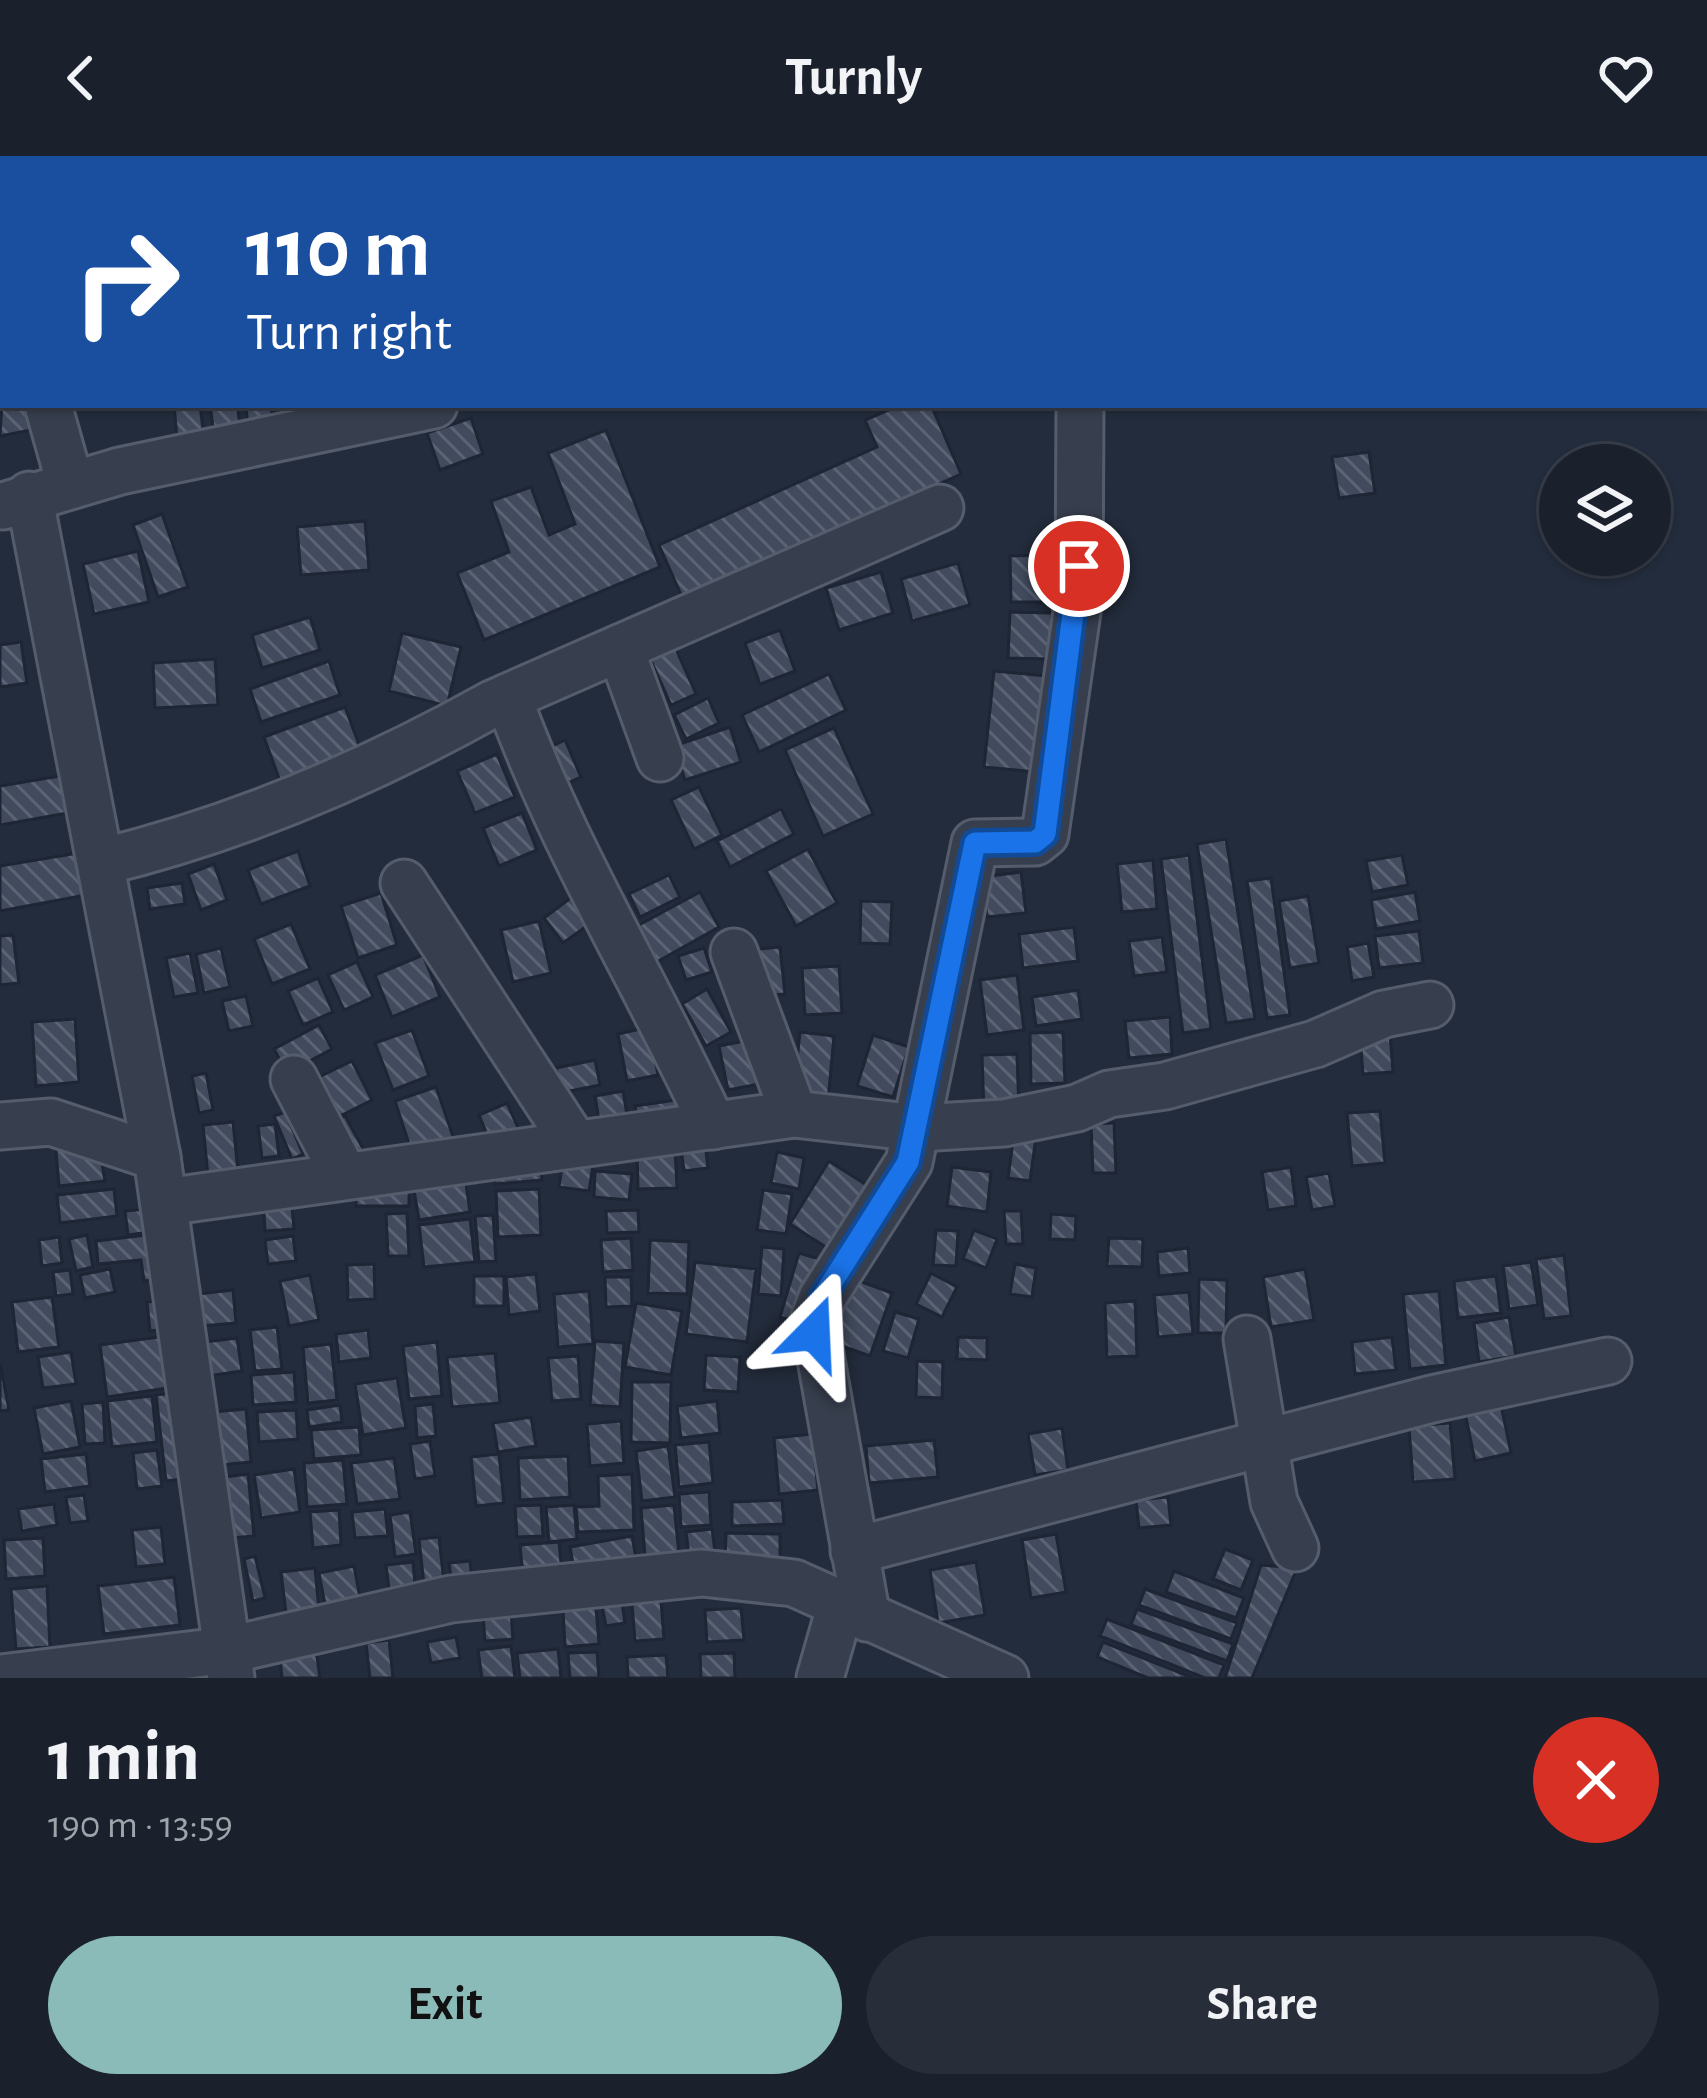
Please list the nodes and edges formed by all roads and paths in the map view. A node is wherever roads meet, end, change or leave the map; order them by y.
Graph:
1 (48, 408) edge
2 (421, 408) edge
3 (1080, 408) edge
4 (33, 495) edge
5 (940, 508) dead end
6 (620, 648) junction
7 (508, 697) junction
8 (660, 758) dead end
9 (101, 862) junction
10 (404, 883) dead end
11 (734, 952) dead end
12 (1430, 1005) dead end
13 (294, 1079) dead end
14 (794, 1114) junction
15 (0, 1126) edge
16 (713, 1126) junction
17 (918, 1127) junction
18 (575, 1144) junction
19 (157, 1157) junction
20 (344, 1175) junction
21 (165, 1202) junction
22 (1247, 1339) dead end
23 (1608, 1361) dead end
24 (1263, 1445) junction
25 (1295, 1547) dead end
26 (854, 1551) junction
27 (852, 1612) junction
28 (230, 1664) edge
29 (2, 1678) edge
30 (820, 1678) edge
31 (1006, 1678) edge

1 - 4 street
2 - 4 street
3 - 17 street
4 - 9 street
5 - 6 street
6 - 7 street
6 - 8 street
7 - 9 street
7 - 16 street
9 - 19 street
10 - 18 street
11 - 14 street
12 - 17 street
13 - 20 street
14 - 16 street
14 - 17 street
15 - 19 street
16 - 18 street
17 - 26 street
18 - 20 street
19 - 21 street
20 - 21 street
21 - 28 street
22 - 24 street
23 - 24 street
24 - 25 street
24 - 26 street
26 - 27 street
27 - 28 street
27 - 30 street
27 - 31 street
28 - 29 street

